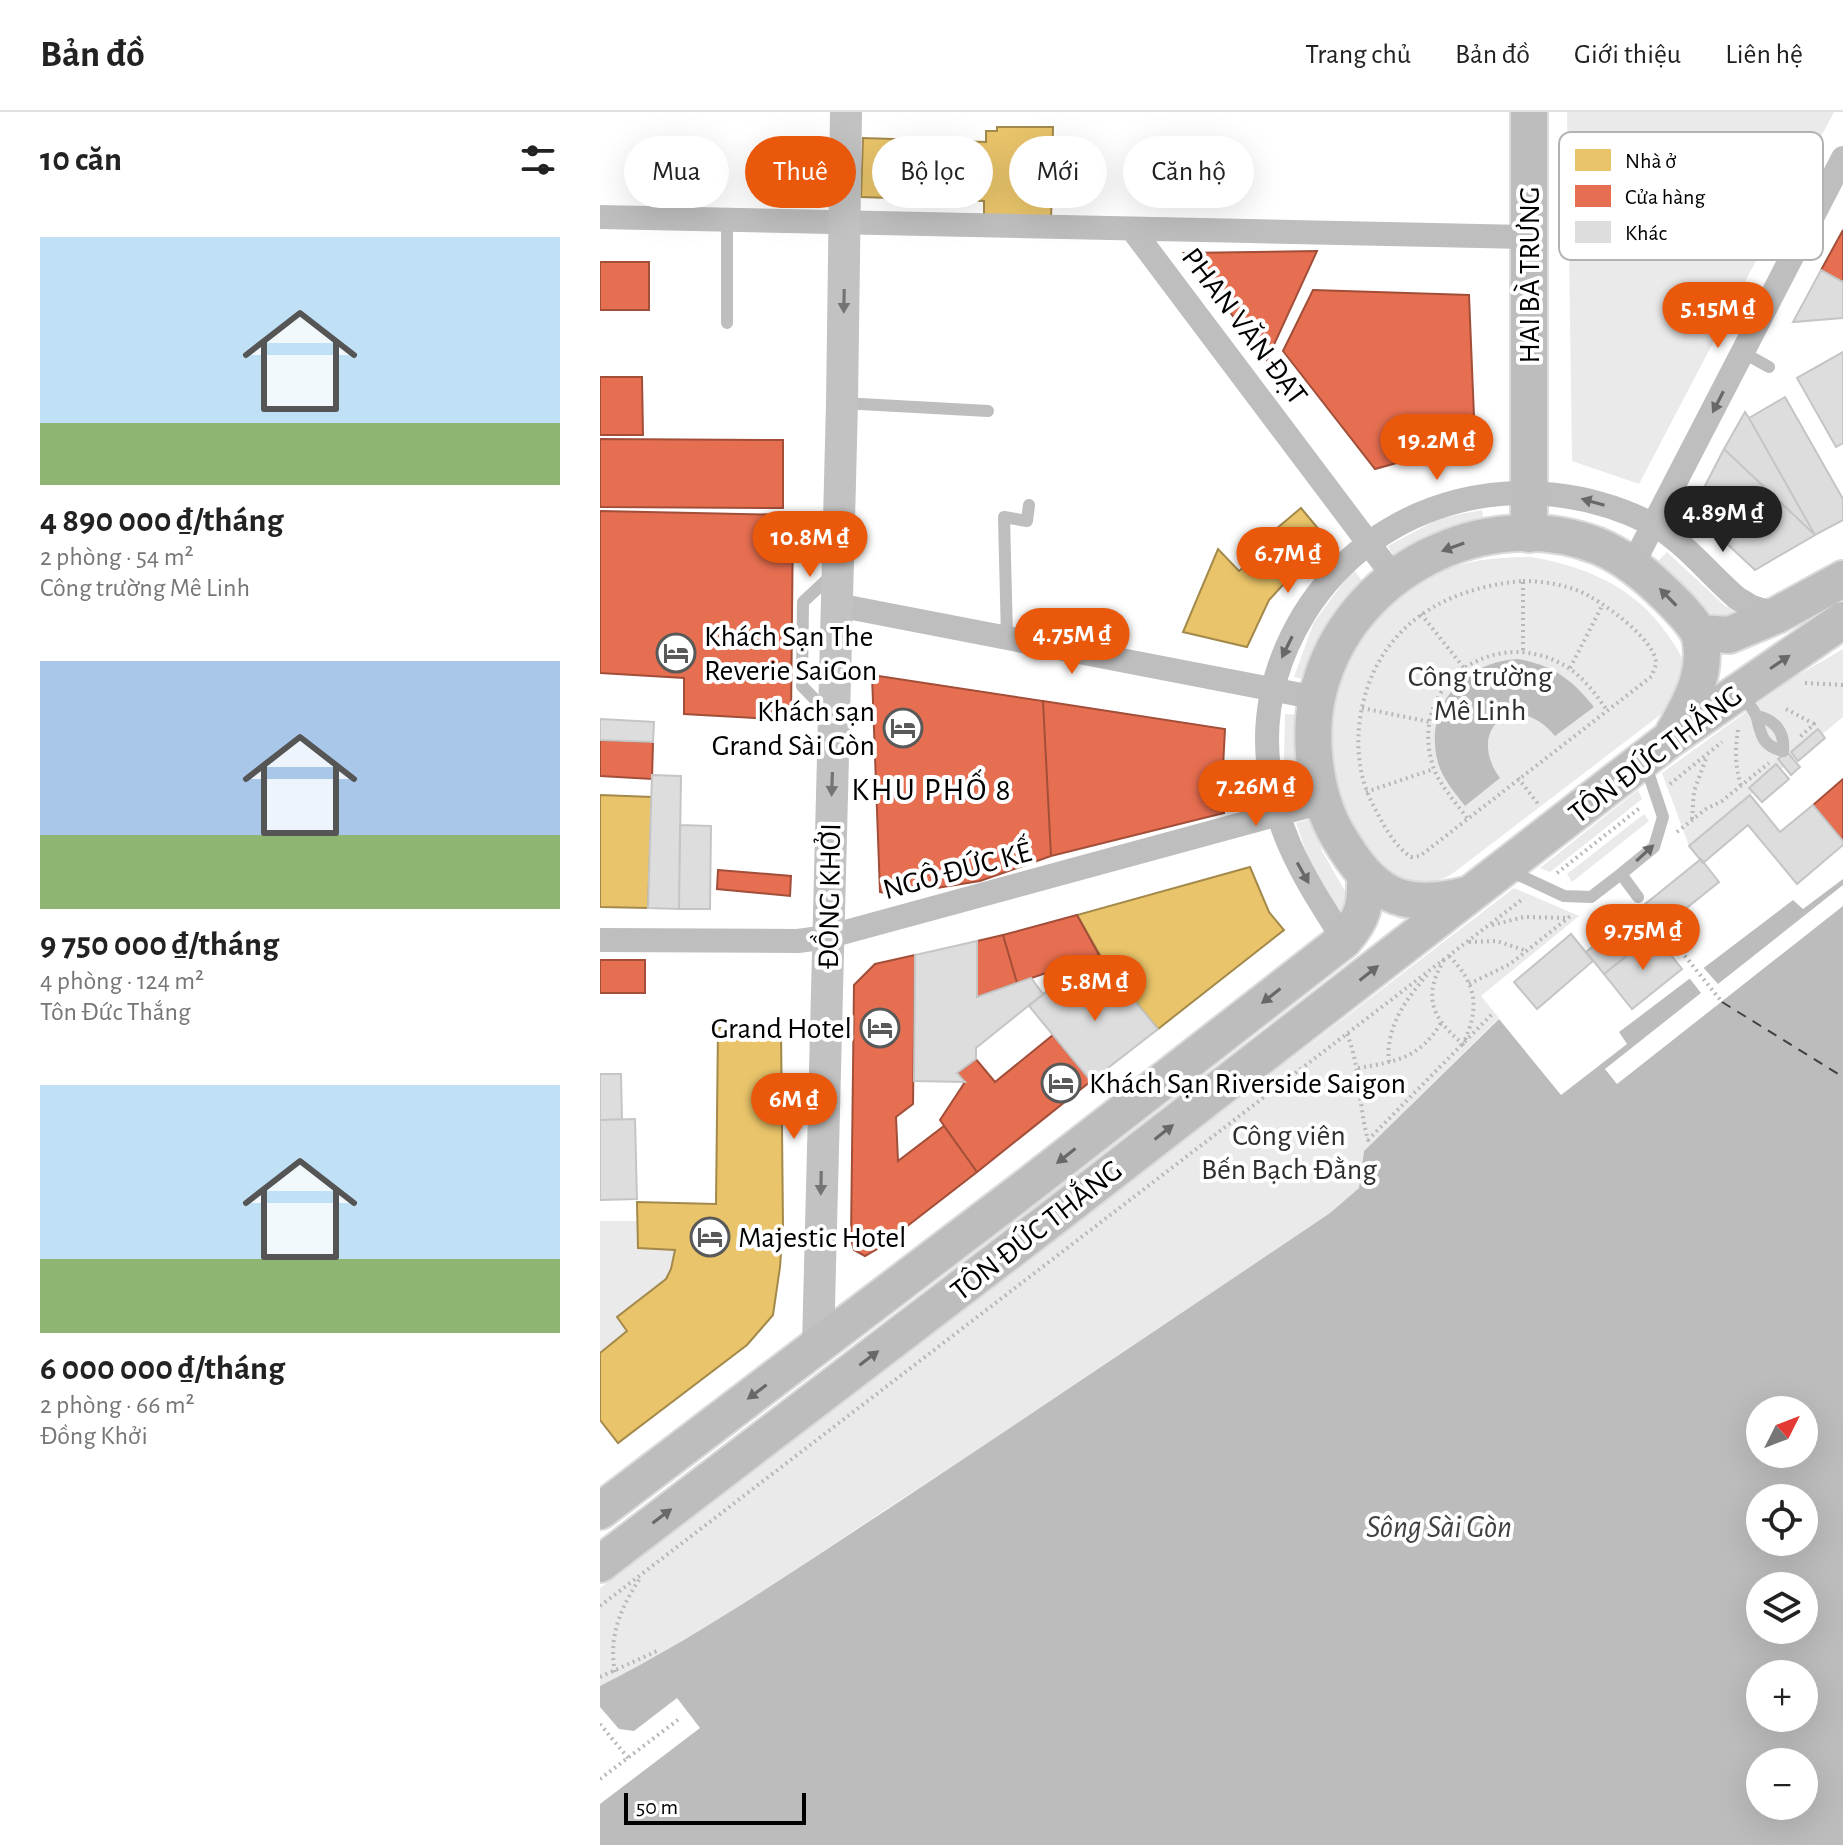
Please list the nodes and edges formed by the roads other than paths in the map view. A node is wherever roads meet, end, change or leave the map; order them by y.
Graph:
1 (846, 112) edge
2 (1529, 112) edge
3 (1843, 158) edge
4 (1823, 197) edge
5 (600, 217) edge
6 (727, 220) junction
7 (845, 223) junction
8 (1132, 229) junction
9 (1528, 237) junction
10 (1791, 260) edge
11 (727, 323) dead end
12 (1744, 353) junction
13 (1769, 367) dead end
14 (842, 403) junction
15 (988, 411) dead end
16 (1529, 492) junction
17 (1029, 505) dead end
18 (1654, 524) junction
19 (1529, 534) junction
20 (1368, 542) junction
21 (1633, 564) junction
22 (838, 569) junction
23 (1394, 577) junction
24 (1843, 579) edge
25 (837, 605) junction
26 (1777, 615) junction
27 (1843, 620) edge
28 (1700, 633) junction
29 (1007, 638) junction
30 (1272, 690) junction
31 (1317, 698) junction
32 (1747, 703) junction
33 (834, 719) junction
34 (1657, 749) junction
35 (1783, 751) road end
36 (1323, 802) junction
37 (1276, 815) junction
38 (1505, 869) junction
39 (1621, 874) junction
40 (1365, 876) junction
41 (1471, 895) junction
42 (1638, 897) road end
43 (827, 937) junction
44 (600, 940) edge
45 (1344, 940) junction
46 (818, 1345) junction
47 (600, 1511) edge
48 (600, 1564) edge

1 - 7 street, ÐỒNG KHỞI
2 - 9 main road, HAI BÀ TRƯNG
3 - 4 street
5 - 6 street
6 - 7 street
6 - 11 lane
7 - 8 street
7 -> 14 street, ÐỒNG KHỞI
8 - 9 street
8 - 20 street, PHAN VĂN ÐẠT
9 - 16 main road, HAI BÀ TRƯNG
10 - 12 street
12 - 13 lane
12 -> 18 street
14 - 15 lane
14 - 22 street, ÐỒNG KHỞI
18 -> 16 street
16 - 19 main road, HAI BÀ TRƯNG
16 - 20 street
17 - 29 lane
18 - 21 street
18 - 26 street
19 - 21 main road
19 -> 23 main road
20 - 23 street, PHAN VĂN ÐẠT
20 -> 30 street
28 -> 21 main road
22 - 25 street, ÐỒNG KHỞI
22 - 33 lane
23 - 31 main road
24 - 26 main road, TÔN ĐỨC THẮNG
25 - 29 street
25 - 33 street, ÐỒNG KHỞI
26 - 28 main road, TÔN ĐỨC THẮNG
32 -> 27 main road, TÔN ĐỨC THẮNG
28 - 34 main road
29 - 30 street
30 - 31 street
30 - 37 street
31 - 36 main road
32 - 34 main road, TÔN ĐỨC THẮNG
32 - 35 lane
33 -> 43 street, ÐỒNG KHỞI
34 - 38 main road, TÔN ĐỨC THẮNG
39 -> 34 lane
36 - 37 street, NGÔ ÐỨC KẾ
36 - 40 main road
37 - 43 street, NGÔ ÐỨC KẾ
37 -> 45 street
38 - 39 lane
38 - 41 main road, TÔN ĐỨC THẮNG
39 - 42 lane
40 - 41 main road
40 - 45 main road, TÔN ÐỨC THẮNG
48 -> 41 main road, TÔN ÐỨC THẮNG
43 - 44 street, NGÔ ÐỨC KẾ
43 -> 46 street, ÐỒNG KHỞI
45 -> 46 main road, TÔN ÐỨC THẮNG
46 -> 47 main road, TÔN ÐỨC THẮNG

